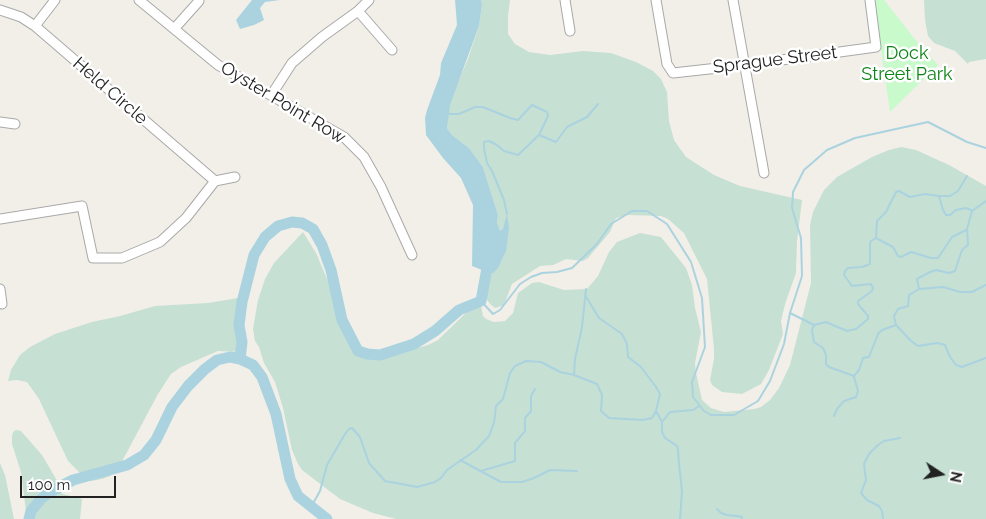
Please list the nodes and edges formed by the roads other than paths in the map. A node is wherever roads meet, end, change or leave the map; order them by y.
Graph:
1 (55, 0) edge
2 (139, 0) edge
3 (369, 0) edge
4 (564, 0) edge
5 (656, 0) edge
6 (734, 0) edge
7 (870, 0) edge
8 (200, 1) edge
9 (0, 10) edge
10 (358, 11) junction
11 (35, 26) junction
12 (174, 29) junction
13 (570, 31) dead end
14 (392, 50) dead end
15 (745, 65) junction
16 (272, 94) junction
17 (0, 122) edge
18 (15, 124) dead end
19 (764, 172) dead end
20 (235, 177) dead end
21 (215, 181) junction
22 (0, 219) edge
23 (412, 256) dead end
24 (0, 289) edge
25 (2, 304) dead end

1 - 11 street
2 - 12 street, Oyster Point Row
3 - 10 street
4 - 13 street
5 - 15 street, Sprague Street
6 - 15 street
7 - 15 street, Sprague Street
8 - 12 street
9 - 11 street, Held Circle
10 - 14 street
10 - 16 street
11 - 21 street, Held Circle
12 - 16 street, Oyster Point Row
15 - 19 street
16 - 23 street, Oyster Point Row
17 - 18 street
20 - 21 street
21 - 22 street
24 - 25 street

